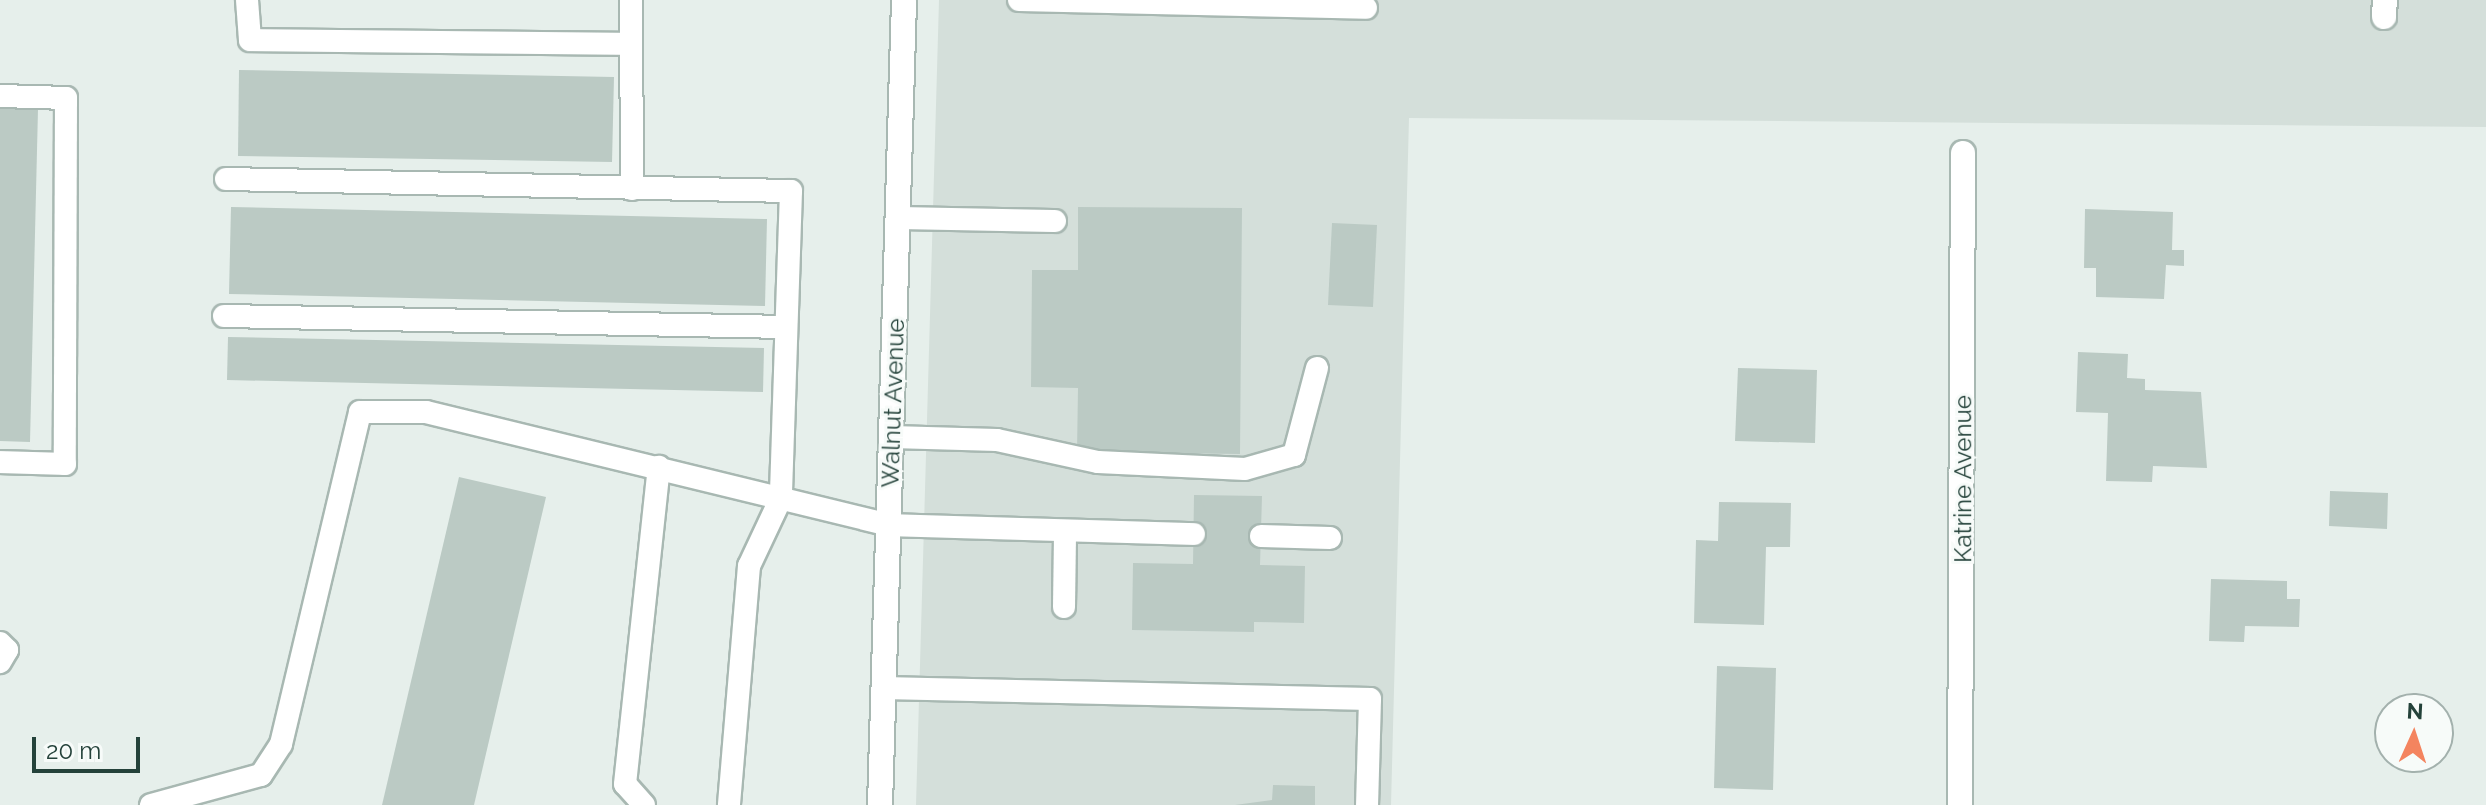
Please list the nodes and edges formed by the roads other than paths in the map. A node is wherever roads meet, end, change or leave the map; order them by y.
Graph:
1 (247, 0) edge
2 (631, 0) edge
3 (904, 0) edge
4 (1019, 0) edge
5 (1366, 8) dead end
6 (631, 44) junction
7 (0, 96) edge
8 (1963, 153) dead end
9 (226, 179) dead end
10 (632, 189) junction
11 (898, 218) junction
12 (1055, 221) dead end
13 (224, 316) dead end
14 (785, 327) junction
15 (1317, 368) dead end
16 (892, 437) junction
17 (0, 462) edge
18 (659, 467) junction
19 (781, 498) junction
20 (889, 525) junction
21 (1065, 531) junction
22 (1194, 534) dead end
23 (1261, 536) dead end
24 (1330, 538) dead end
25 (1064, 607) dead end
26 (0, 643) edge
27 (0, 662) edge
28 (883, 688) junction
29 (151, 805) edge
30 (644, 805) edge
31 (729, 805) edge
32 (880, 805) edge
33 (1367, 805) edge
34 (1960, 805) edge

1 - 6 lane
2 - 6 lane
3 - 11 street, Walnut Avenue
4 - 5 lane
6 - 10 lane
7 - 17 lane
8 - 34 street, Katrine Avenue
9 - 10 lane
10 - 14 lane
11 - 12 lane
11 - 16 street, Walnut Avenue
13 - 14 lane
14 - 19 lane
15 - 16 lane
16 - 20 street, Walnut Avenue
18 - 19 lane
18 - 29 lane
18 - 30 lane
19 - 20 lane
19 - 31 lane
20 - 21 lane
20 - 28 street, Walnut Avenue
21 - 22 lane
21 - 25 lane
23 - 24 lane
26 - 27 lane
28 - 32 street, Walnut Avenue
28 - 33 lane

